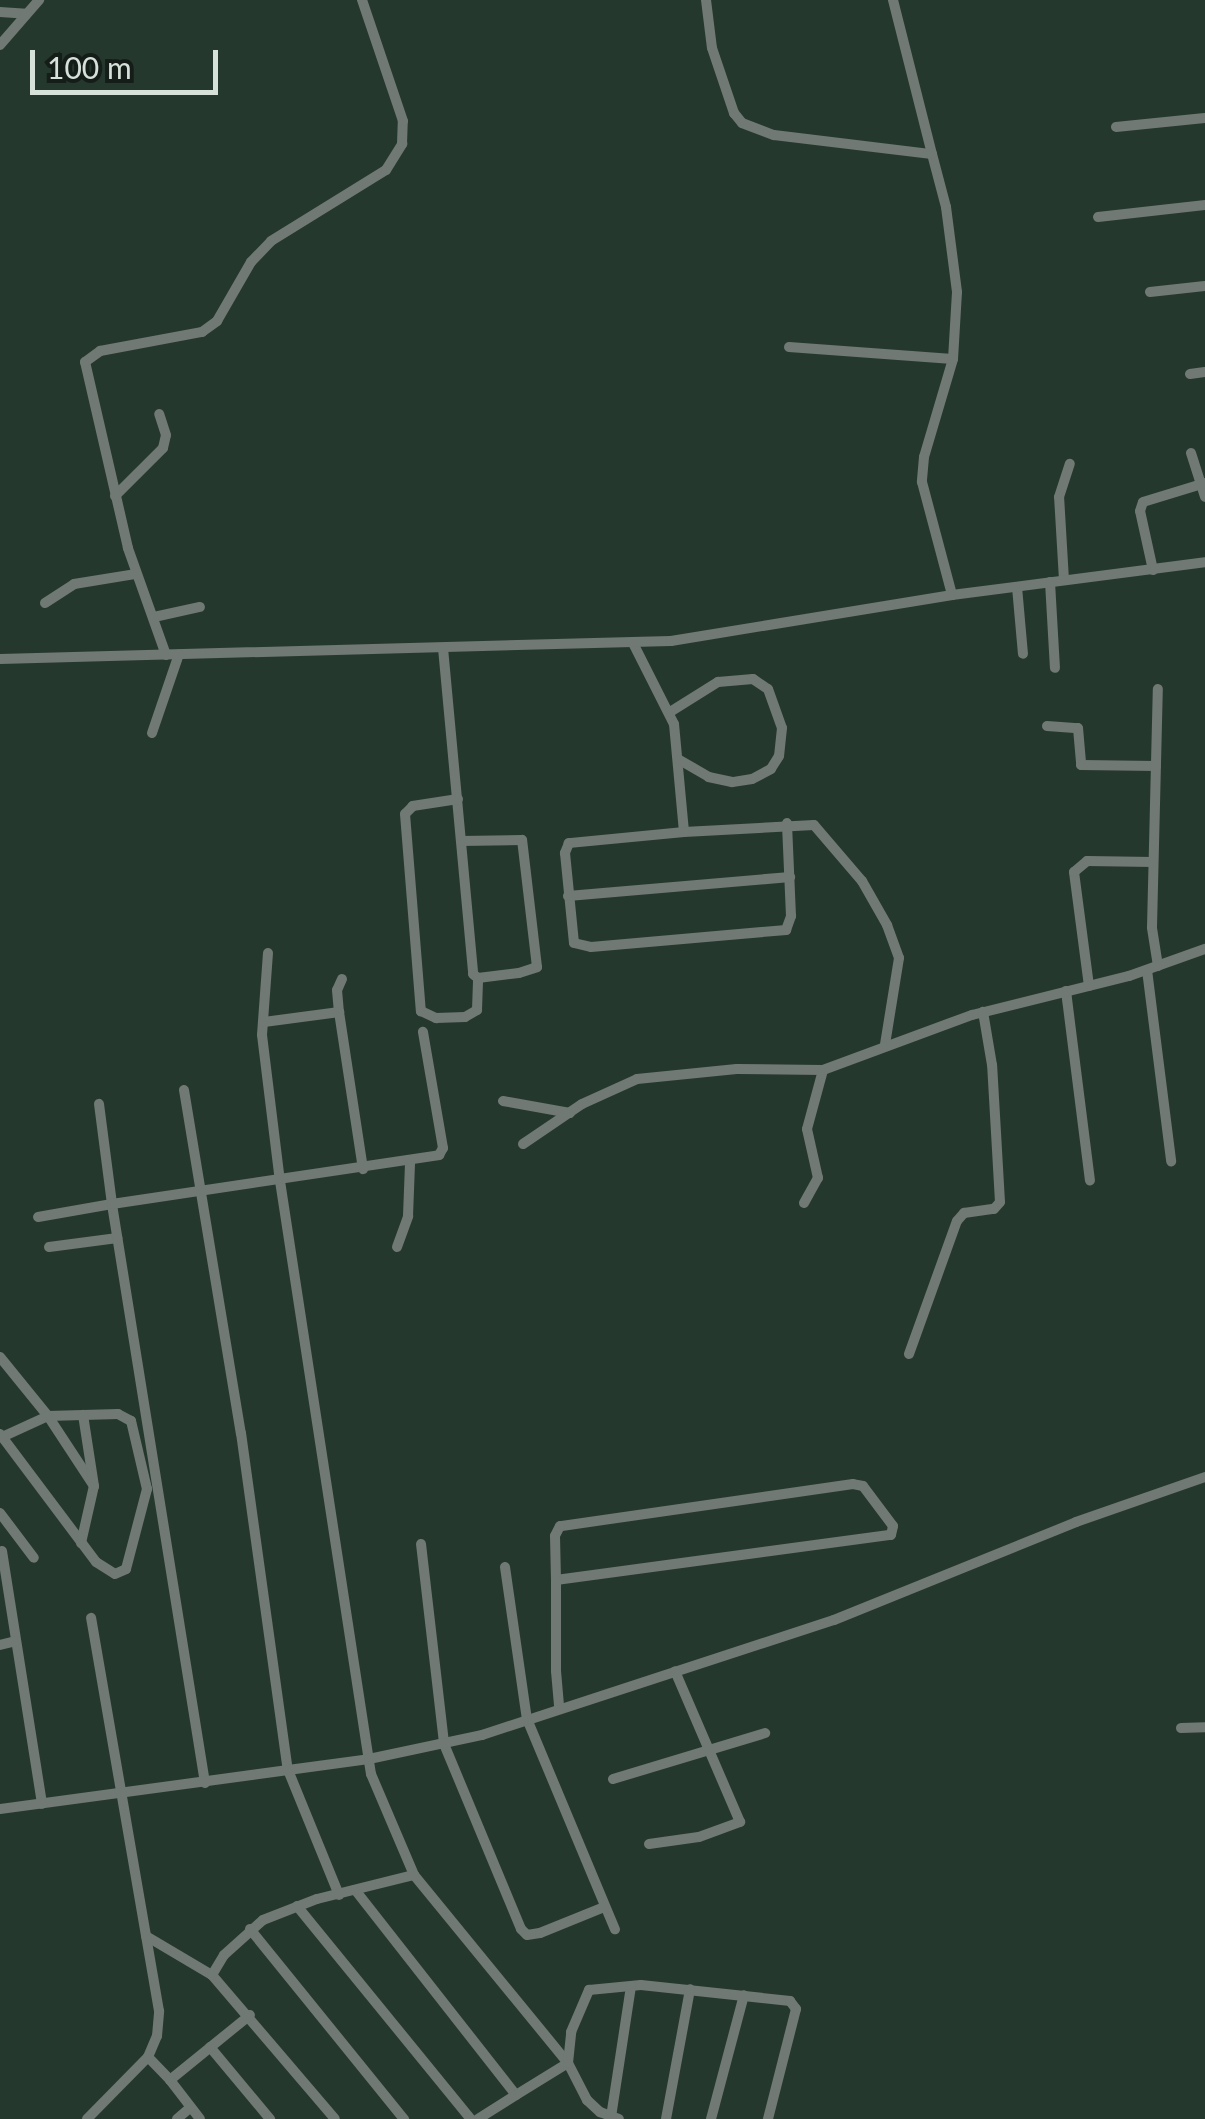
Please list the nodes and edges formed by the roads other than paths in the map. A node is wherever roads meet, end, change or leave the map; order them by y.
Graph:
1 (39, 0) edge
2 (362, 0) edge
3 (706, 0) edge
4 (893, 0) edge
5 (0, 12) edge
6 (26, 14) junction
7 (0, 45) edge
8 (1205, 118) edge
9 (1116, 128) dead end
10 (932, 154) junction
11 (1205, 205) edge
12 (1098, 217) dead end
13 (1205, 286) edge
14 (1150, 292) dead end
15 (788, 347) dead end
16 (953, 359) junction
17 (1205, 372) edge
18 (1190, 374) dead end
19 (159, 414) dead end
20 (1190, 453) dead end
21 (1070, 464) dead end
22 (1203, 483) edge
23 (116, 496) junction
24 (1205, 496) edge
25 (1205, 562) edge
26 (1153, 570) junction
27 (136, 574) junction
28 (1064, 580) junction
29 (1050, 582) junction
30 (1017, 586) junction
31 (952, 594) junction
32 (45, 603) dead end
33 (200, 607) dead end
34 (154, 617) junction
35 (632, 643) junction
36 (443, 648) junction
37 (166, 654) junction
38 (179, 654) junction
39 (1023, 654) dead end
40 (0, 659) edge
41 (1055, 668) dead end
42 (1158, 689) dead end
43 (670, 712) junction
44 (1047, 726) dead end
45 (152, 734) dead end
46 (680, 760) junction
47 (1156, 766) junction
48 (458, 799) junction
49 (787, 823) junction
50 (684, 832) junction
51 (461, 841) junction
52 (1153, 862) junction
53 (790, 877) junction
54 (568, 896) junction
55 (1205, 950) edge
56 (268, 954) dead end
57 (1153, 968) junction
58 (478, 978) junction
59 (342, 979) dead end
60 (1089, 986) junction
61 (1066, 991) junction
62 (339, 1012) junction
63 (977, 1014) junction
64 (264, 1022) junction
65 (423, 1032) dead end
66 (885, 1044) junction
67 (824, 1070) junction
68 (184, 1090) dead end
69 (503, 1100) dead end
70 (98, 1104) dead end
71 (570, 1113) junction
72 (523, 1144) dead end
73 (1171, 1161) dead end
74 (410, 1163) junction
75 (364, 1169) junction
76 (1090, 1180) dead end
77 (280, 1181) junction
78 (201, 1192) junction
79 (804, 1203) dead end
80 (112, 1204) junction
81 (38, 1217) dead end
82 (117, 1238) junction
83 (49, 1247) dead end
84 (397, 1247) dead end
85 (909, 1354) dead end
86 (0, 1357) edge
87 (83, 1415) junction
88 (48, 1416) junction
89 (1, 1435) edge
90 (1205, 1477) edge
91 (94, 1486) junction
92 (0, 1513) edge
93 (81, 1543) junction
94 (421, 1544) dead end
95 (2, 1551) edge
96 (34, 1558) dead end
97 (506, 1567) dead end
98 (556, 1580) junction
99 (91, 1618) dead end
100 (16, 1640) junction
101 (0, 1645) edge
102 (675, 1671) junction
103 (559, 1708) junction
104 (528, 1718) junction
105 (1205, 1727) edge
106 (1182, 1728) dead end
107 (765, 1733) dead end
108 (444, 1744) junction
109 (709, 1749) junction
110 (369, 1759) junction
111 (288, 1770) junction
112 (613, 1779) dead end
113 (205, 1783) junction
114 (124, 1796) junction
115 (42, 1804) junction
116 (0, 1809) edge
117 (648, 1844) dead end
118 (414, 1875) junction
119 (356, 1891) junction
120 (339, 1895) junction
121 (298, 1906) junction
122 (604, 1908) junction
123 (250, 1929) junction
124 (615, 1929) dead end
125 (146, 1936) junction
126 (212, 1975) junction
127 (631, 1987) junction
128 (690, 1990) junction
129 (744, 1995) junction
130 (250, 2015) junction
131 (210, 2047) junction
132 (148, 2057) junction
133 (568, 2062) junction
134 (170, 2080) junction
135 (516, 2094) junction
136 (191, 2107) junction
137 (615, 2118) edge
138 (87, 2119) edge
139 (177, 2119) edge
140 (200, 2119) edge
141 (270, 2119) edge
142 (336, 2119) edge
143 (404, 2119) edge
144 (475, 2119) edge
145 (666, 2119) edge
146 (712, 2119) edge
147 (768, 2119) edge

1 - 6 street
2 - 23 street
3 - 10 street
4 - 10 street
5 - 6 street
6 - 7 street
8 - 9 street
10 - 16 street
11 - 12 street
13 - 14 street
15 - 16 street
16 - 31 street
17 - 18 street
19 - 23 street
20 - 22 street
21 - 28 street
22 - 24 street
22 - 26 street
23 - 27 street
25 - 26 street
26 - 28 street
27 - 32 street
27 - 34 street
28 - 29 street
29 - 30 street
29 - 41 street
30 - 31 street
30 - 39 street
31 - 35 street
33 - 34 street
34 - 37 street
35 - 36 street
35 - 43 street
36 - 38 street
36 - 48 street
37 - 38 street
37 - 40 street
38 - 45 street
42 - 47 street
43 - 46 street
43 - 46 street
44 - 47 street
46 - 50 street
47 - 52 street
48 - 51 street
48 - 58 street
49 - 50 street
49 - 53 street
49 - 66 street
50 - 54 street
51 - 58 street
51 - 58 street
52 - 57 street
52 - 60 street
53 - 54 street
53 - 54 street
55 - 57 street
56 - 64 street
57 - 60 street
57 - 73 street
59 - 62 street
60 - 61 street
61 - 63 street
61 - 76 street
62 - 64 street
62 - 75 street
63 - 66 street
63 - 85 street
64 - 77 street
65 - 74 street
66 - 67 street
67 - 71 street
67 - 79 street
68 - 78 street
69 - 71 street
70 - 80 street
71 - 72 street
74 - 75 street
74 - 84 street
75 - 77 street
77 - 78 street
77 - 110 street
78 - 80 street
78 - 111 street
80 - 81 street
80 - 82 street
82 - 83 street
82 - 113 street
86 - 88 street
87 - 88 street
87 - 91 street
87 - 93 street
88 - 89 street
88 - 91 street
89 - 93 street
90 - 102 street
91 - 93 street
92 - 96 street
94 - 108 street
95 - 100 street
97 - 104 street
98 - 98 street
98 - 103 street
99 - 114 street
100 - 101 street
100 - 115 street
102 - 103 street
102 - 109 street
103 - 104 street
104 - 108 street
104 - 122 street
105 - 106 street
107 - 109 street
108 - 110 street
108 - 122 street
109 - 112 street
109 - 117 street
110 - 111 street
110 - 118 street
111 - 113 street
111 - 120 street
113 - 114 street
114 - 115 street
114 - 125 street
115 - 116 street
118 - 119 street
118 - 133 street
119 - 120 street
119 - 135 street
120 - 121 street
121 - 123 street
121 - 144 street
122 - 124 street
123 - 126 street
123 - 143 street
125 - 126 street
125 - 132 street
126 - 130 street
127 - 128 street
127 - 133 street
127 - 137 street
128 - 129 street
128 - 145 street
129 - 146 street
129 - 147 street
130 - 131 street
130 - 142 street
131 - 134 street
131 - 141 street
132 - 134 street
132 - 138 street
133 - 135 street
133 - 137 street
134 - 136 street
135 - 144 street
136 - 139 street
136 - 140 street

